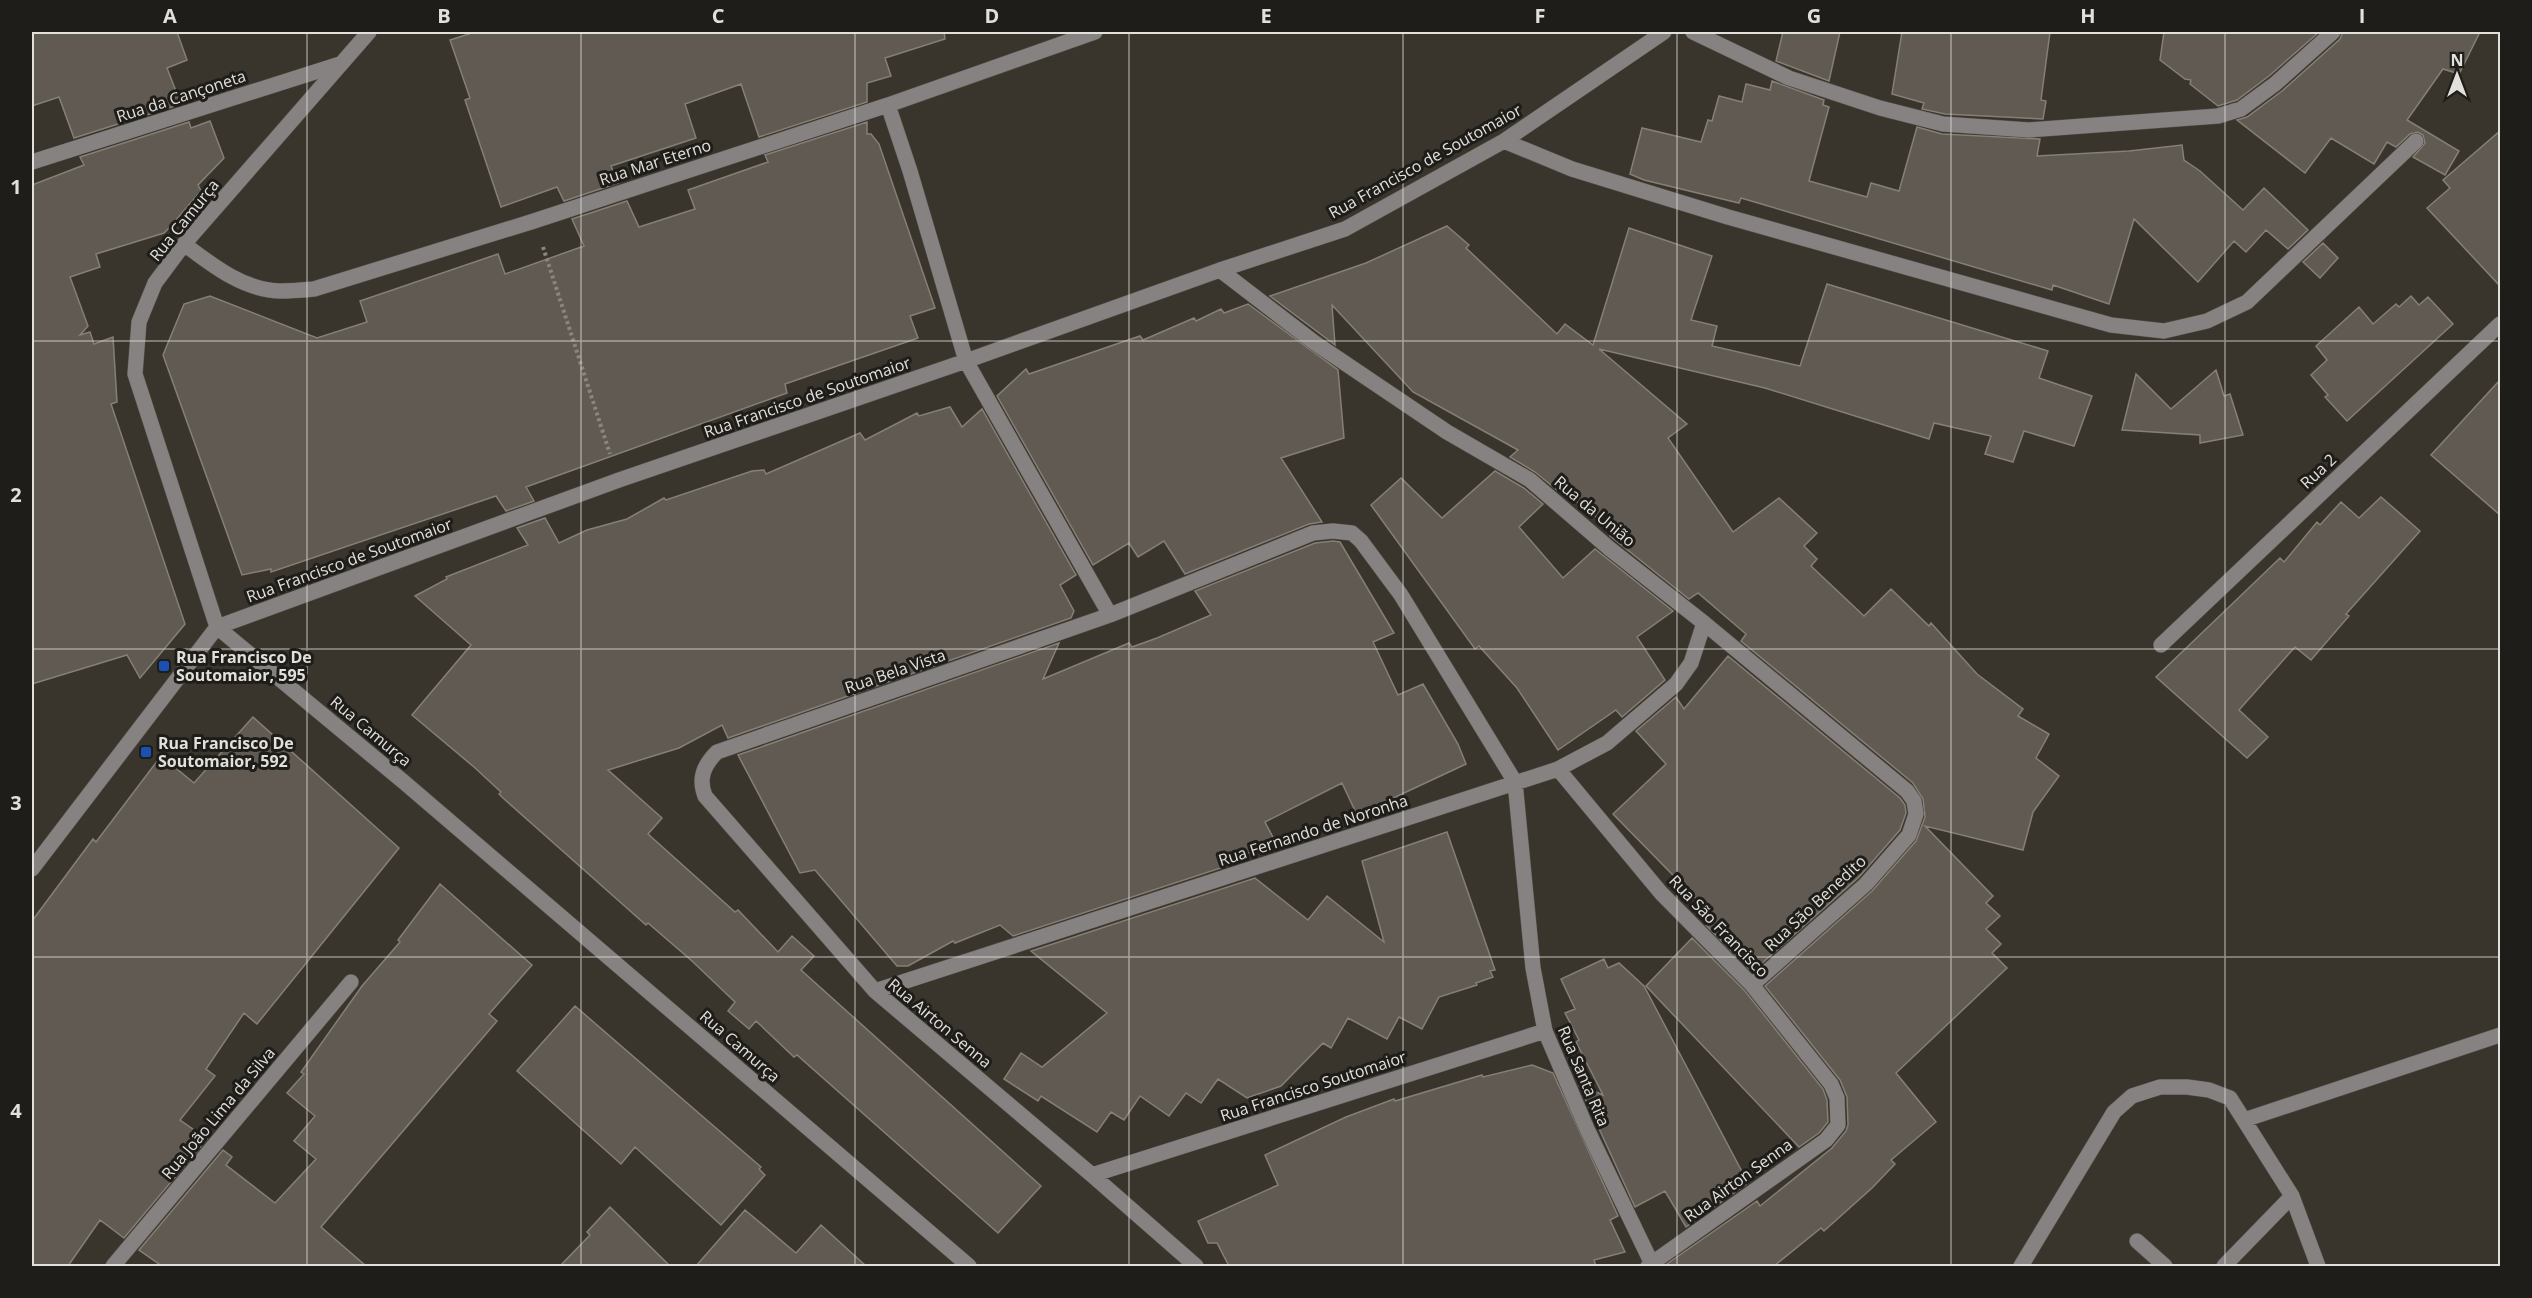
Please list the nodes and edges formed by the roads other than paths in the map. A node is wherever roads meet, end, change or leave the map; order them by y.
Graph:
1 (369, 32) edge
2 (1095, 32) edge
3 (1664, 32) edge
4 (1693, 32) edge
5 (2333, 32) edge
6 (341, 64) junction
7 (888, 105) junction
8 (1504, 141) junction
9 (2416, 141) dead end
10 (32, 162) edge
11 (183, 244) junction
12 (1220, 270) junction
13 (2500, 324) edge
14 (966, 361) junction
15 (1110, 615) junction
16 (1704, 623) junction
17 (217, 627) junction
18 (2161, 645) dead end
19 (1558, 769) junction
20 (702, 773) joint
21 (1515, 782) junction
22 (1916, 814) joint
23 (38, 848) edge
24 (32, 869) edge
25 (351, 982) dead end
26 (1752, 985) junction
27 (875, 991) junction
28 (1545, 1031) junction
29 (2500, 1035) edge
30 (1839, 1115) joint
31 (2244, 1120) junction
32 (1092, 1175) junction
33 (2292, 1196) junction
34 (2137, 1241) dead end
35 (1650, 1265) edge
36 (113, 1266) edge
37 (969, 1266) edge
38 (1196, 1266) edge
39 (2021, 1266) edge
40 (2165, 1266) edge
41 (2224, 1266) edge
42 (2318, 1266) edge

1 - 6 street, Rua Camurça
2 - 7 street, Rua Mar Eterno
3 - 8 street, Rua Francisco de Soutomaior
4 - 5 street
6 - 10 street, Rua da Cançoneta
6 - 11 street, Rua Camurça
7 - 11 street, Rua Mar Eterno
7 - 14 street
8 - 9 street
8 - 12 street, Rua Francisco de Soutomaior
11 - 17 street, Rua Camurça
12 - 14 street, Rua Francisco de Soutomaior
12 - 16 street, Rua da União
13 - 18 street, Rua 2
14 - 15 street
14 - 17 street, Rua Francisco de Soutomaior
15 - 20 street, Rua Bela Vista
15 - 21 street, Rua Bela Vista
16 - 19 street, Rua Fernando de Noronha
16 - 22 street, Rua da União
17 - 23 street
17 - 37 street, Rua Camurça
19 - 21 street, Rua Fernando de Noronha
19 - 26 street, Rua São Francisco
20 - 27 street, Rua Airton Senna
21 - 27 street, Rua Fernando de Noronha
21 - 28 street, Rua Santa Rita
22 - 26 street, Rua São Benedito
23 - 24 street
25 - 36 street, Rua João Lima da Silva
26 - 30 street, Rua São Francisco
27 - 32 street, Rua Airton Senna
28 - 32 street, Rua Francisco Soutomaior
28 - 35 street, Rua Santa Rita
29 - 31 street
30 - 35 street, Rua Airton Senna
31 - 33 street
31 - 39 street
32 - 38 street, Rua Airton Senna
33 - 41 street
33 - 42 street
34 - 40 street

